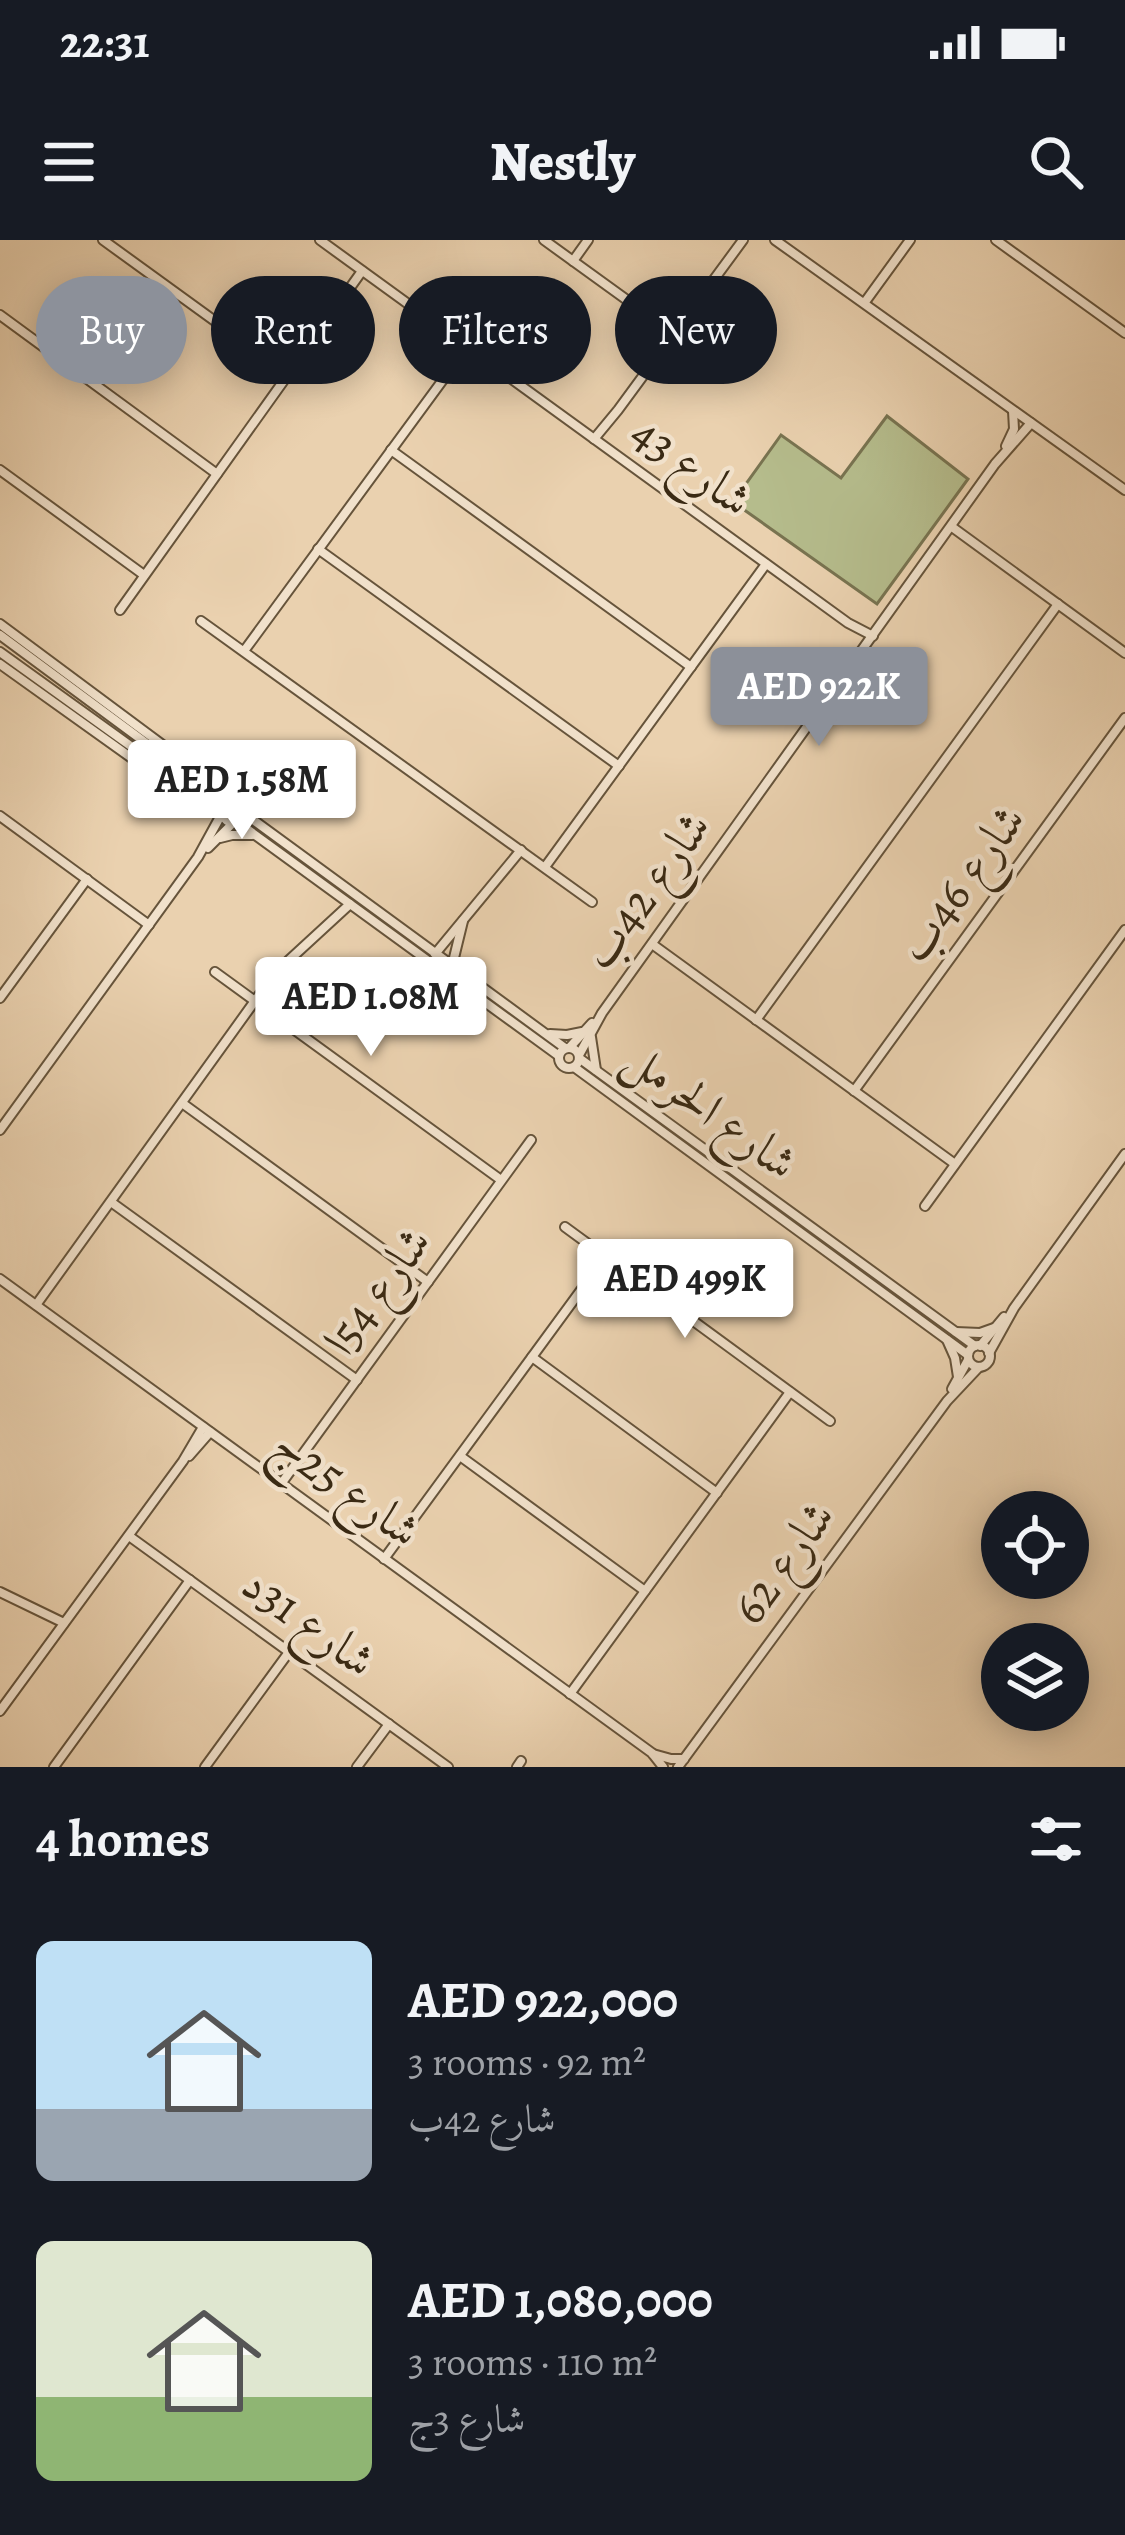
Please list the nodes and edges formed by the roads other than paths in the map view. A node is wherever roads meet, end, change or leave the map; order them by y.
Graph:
1 (104, 240) edge
2 (320, 240) edge
3 (544, 240) edge
4 (589, 240) edge
5 (743, 240) edge
6 (910, 240) edge
7 (997, 240) edge
8 (780, 241) edge
9 (573, 261) junction
10 (362, 271) junction
11 (358, 276) edge
12 (717, 276) edge
13 (615, 291) edge
14 (399, 298) edge
15 (865, 302) junction
16 (0, 315) edge
17 (211, 318) edge
18 (1125, 333) edge
19 (281, 384) edge
20 (439, 384) edge
21 (519, 384) edge
22 (637, 384) edge
23 (1013, 411) junction
24 (1031, 424) junction
25 (596, 440) junction
26 (391, 450) junction
27 (1000, 458) junction
28 (0, 470) edge
29 (217, 474) junction
30 (1125, 490) edge
31 (952, 527) junction
32 (318, 549) junction
33 (766, 564) junction
34 (144, 575) junction
35 (1058, 604) junction
36 (120, 610) dead end
37 (201, 622) dead end
38 (0, 624) edge
39 (0, 635) edge
40 (870, 640) junction
41 (244, 651) junction
42 (0, 652) edge
43 (1125, 653) edge
44 (0, 664) edge
45 (21, 667) junction
46 (692, 667) junction
47 (26, 683) junction
48 (1125, 718) edge
49 (619, 766) junction
50 (191, 789) junction
51 (212, 791) junction
52 (201, 796) junction
53 (223, 810) junction
54 (0, 816) edge
55 (237, 818) junction
56 (259, 837) junction
57 (212, 839) junction
58 (521, 850) junction
59 (545, 867) junction
60 (87, 879) junction
61 (592, 902) dead end
62 (350, 904) junction
63 (463, 919) junction
64 (149, 925) junction
65 (1125, 930) edge
66 (652, 944) junction
67 (434, 954) junction
68 (452, 966) junction
69 (215, 972) dead end
70 (0, 998) edge
71 (256, 1002) junction
72 (756, 1020) junction
73 (542, 1032) junction
74 (587, 1033) junction
75 (564, 1051) junction
76 (577, 1060) junction
77 (597, 1071) junction
78 (854, 1091) junction
79 (182, 1103) junction
80 (0, 1130) edge
81 (531, 1139) dead end
82 (1125, 1154) edge
83 (955, 1165) junction
84 (502, 1180) junction
85 (110, 1202) junction
86 (925, 1206) dead end
87 (565, 1226) dead end
88 (606, 1256) junction
89 (0, 1279) edge
90 (428, 1282) junction
91 (36, 1305) junction
92 (1014, 1308) junction
93 (995, 1327) junction
94 (956, 1332) junction
95 (946, 1339) junction
96 (973, 1351) junction
97 (989, 1353) junction
98 (532, 1358) junction
99 (979, 1367) junction
100 (958, 1379) junction
101 (357, 1380) junction
102 (790, 1392) junction
103 (946, 1401) junction
104 (830, 1421) dead end
105 (206, 1429) junction
106 (460, 1456) junction
107 (281, 1484) junction
108 (717, 1493) junction
109 (129, 1536) junction
110 (384, 1559) junction
111 (190, 1580) junction
112 (645, 1591) junction
113 (0, 1592) edge
114 (61, 1627) junction
115 (290, 1652) junction
116 (570, 1694) junction
117 (0, 1711) edge
118 (389, 1724) junction
119 (652, 1753) junction
120 (681, 1763) edge
121 (55, 1767) edge
122 (205, 1767) edge
123 (357, 1767) edge
124 (448, 1767) edge
125 (663, 1767) edge

1 - 17 street
2 - 10 street, شارع 43
3 - 9 street
4 - 9 street
5 - 12 street
6 - 15 street
7 - 18 street
8 - 15 street
9 - 13 street
10 - 11 street
10 - 14 street, شارع 43
15 - 23 street
16 - 29 street
19 - 29 street
20 - 26 street
21 - 25 street, شارع 43
22 - 25 street
23 - 24 street
23 - 27 street, شارع 42ب
24 - 27 street, شارع 42ب
24 - 30 street
25 - 33 street, شارع 43
26 - 32 street
26 - 46 street
27 - 31 street, شارع 42ب
28 - 34 street
29 - 34 street
31 - 35 street
31 - 40 street, شارع 42ب
32 - 41 street
32 - 49 street
33 - 40 street, شارع 43
33 - 46 street
34 - 36 street
35 - 43 street
35 - 72 street
37 - 41 street
38 - 51 street
39 - 51 street
40 - 66 street, شارع 42ب
41 - 58 street
42 - 45 street
44 - 47 street
45 - 47 street
45 - 50 street
46 - 49 street
47 - 50 street
48 - 78 street, شارع 46ب
49 - 59 street
50 - 52 street
51 - 53 street
52 - 53 street
52 - 57 street
53 - 55 street
53 - 55 street
53 - 57 street
54 - 60 street
55 - 56 street, شارع الحرمل
55 - 57 street
55 - 67 street, شارع الحرمل
56 - 57 street
56 - 62 street, شارع الحرمل
57 - 64 street
58 - 59 street
58 - 63 street
59 - 61 street
60 - 64 street
60 - 70 street
62 - 71 street
62 - 75 street, شارع الحرمل
63 - 67 street
63 - 68 street
64 - 80 street
65 - 83 street
66 - 72 street
66 - 74 street, شارع 42ب
67 - 68 street, شارع الحرمل
68 - 73 street, شارع الحرمل
69 - 71 street
71 - 79 street
71 - 84 street
72 - 78 street
73 - 74 street
73 - 75 street, شارع الحرمل
74 - 75 street, شارع 42ب
74 - 76 street, شارع 42ب
74 - 77 street
75 - 76 street
75 - 76 street
76 - 77 street, شارع الحرمل
76 - 95 street, شارع الحرمل
77 - 94 street, شارع الحرمل
78 - 83 street
79 - 85 street
79 - 90 street
81 - 84 street, شارع 54ا
82 - 92 street
83 - 86 street
84 - 90 street, شارع 54ا
85 - 91 street
85 - 101 street
87 - 88 street
88 - 98 street
88 - 102 street
89 - 91 street, شارع 25ج
90 - 101 street, شارع 54ا
91 - 105 street, شارع 25ج
92 - 93 street, شارع 62
92 - 97 street, شارع 62
93 - 94 street
93 - 96 street, شارع 62
94 - 96 street, شارع الحرمل
95 - 96 street, شارع الحرمل
95 - 100 street
96 - 97 street
96 - 99 street
96 - 100 street, شارع 62
97 - 99 street, شارع 62
98 - 106 street
98 - 108 street
99 - 103 street, شارع 62
100 - 103 street, شارع 62
101 - 107 street, شارع 54ا
102 - 104 street
102 - 108 street
103 - 120 street, شارع 62
105 - 107 street, شارع 25ج
105 - 109 street
106 - 110 street
106 - 112 street
107 - 110 street, شارع 25ج
108 - 112 street
109 - 111 street, شارع 31د
109 - 114 street
110 - 116 street, شارع 25ج
111 - 115 street, شارع 31د
111 - 121 street
112 - 116 street
113 - 114 street
114 - 117 street
115 - 118 street, شارع 31د
115 - 122 street
116 - 119 street, شارع 25ج
118 - 123 street
118 - 124 street, شارع 31د
119 - 120 street, شارع 25ج
119 - 125 street, شارع 25ج

